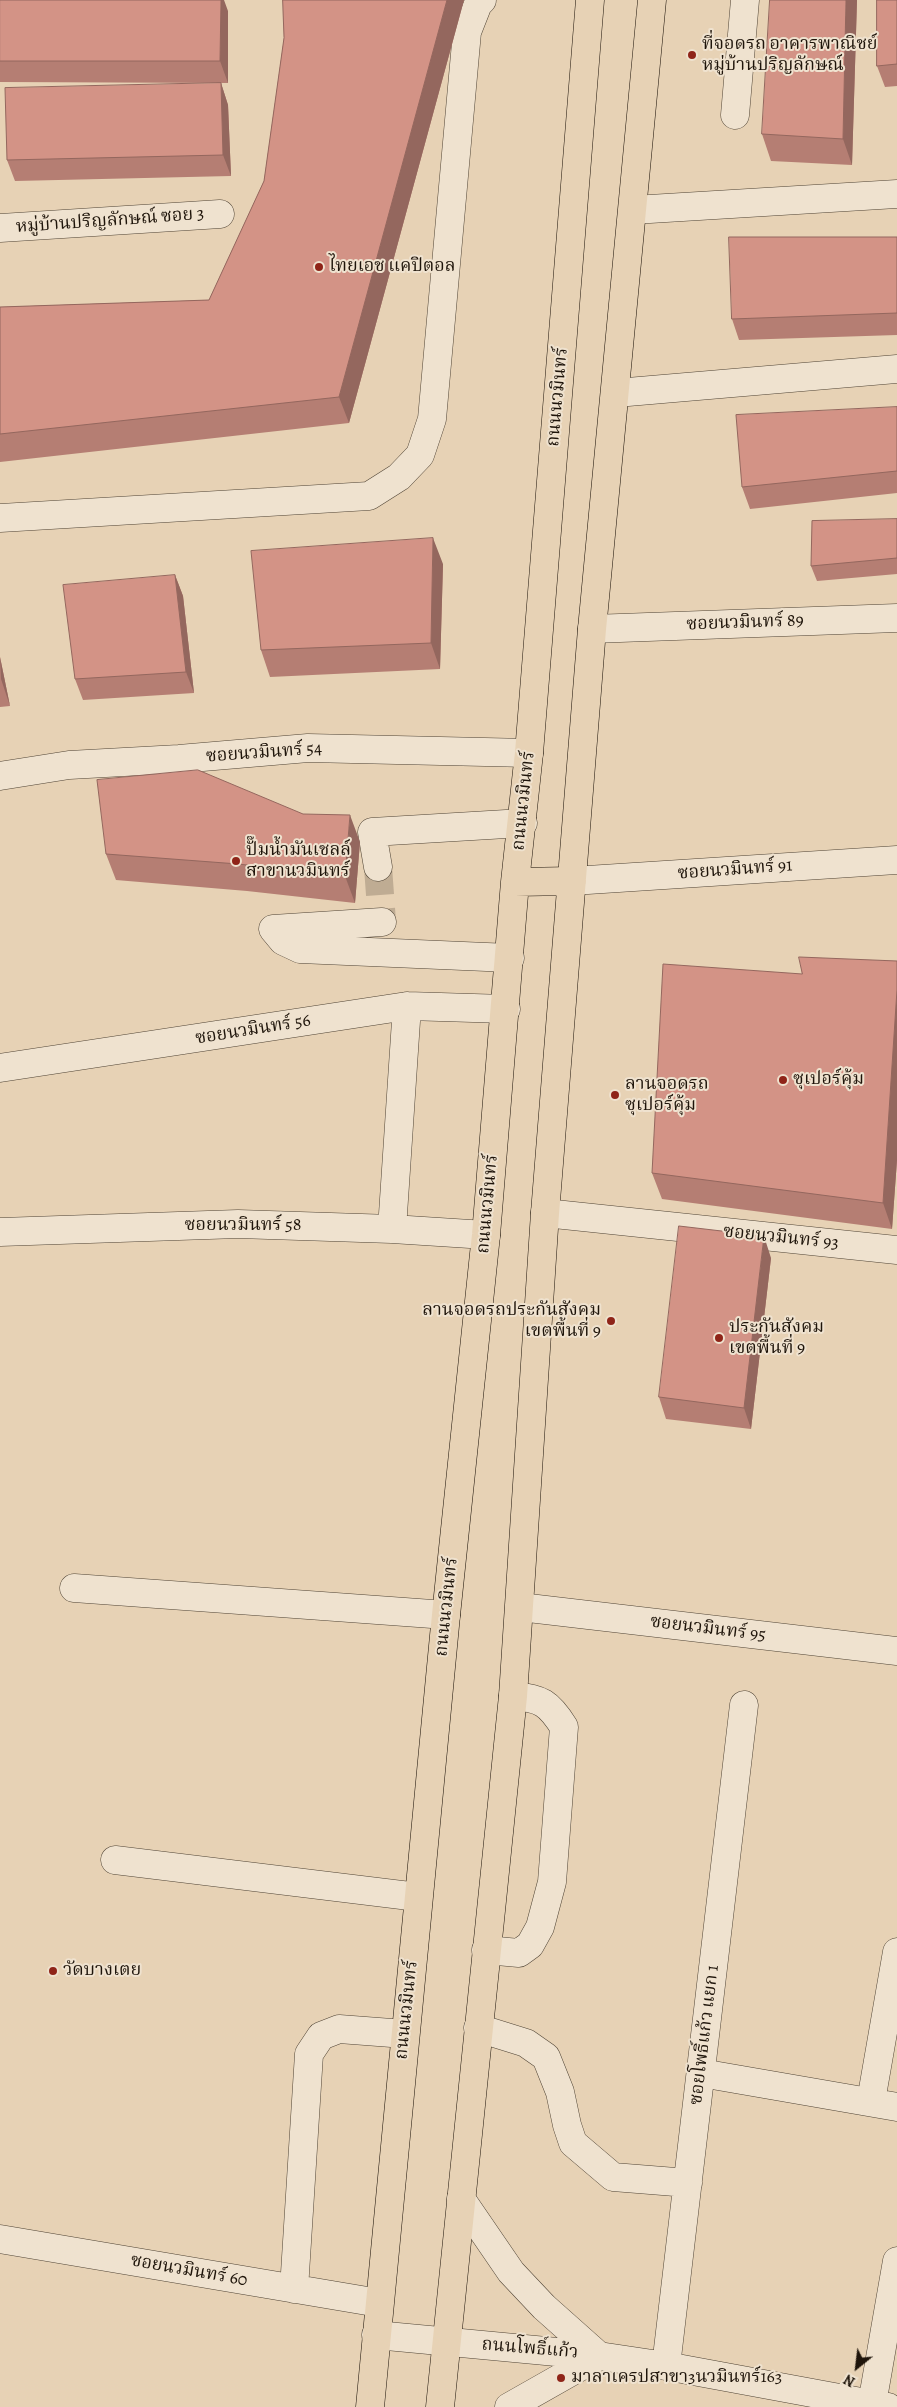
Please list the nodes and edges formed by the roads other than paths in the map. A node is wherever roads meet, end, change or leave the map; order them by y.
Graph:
1 (482, 0) edge
2 (590, 0) edge
3 (652, 0) edge
4 (745, 0) edge
5 (735, 115) dead end
6 (897, 194) edge
7 (633, 210) junction
8 (220, 214) dead end
9 (0, 228) edge
10 (897, 369) edge
11 (616, 393) junction
12 (0, 518) edge
13 (897, 618) edge
14 (592, 629) junction
15 (529, 753) junction
16 (0, 776) edge
17 (523, 823) junction
18 (897, 860) edge
19 (378, 867) tunnel mouth
20 (572, 881) junction
21 (515, 882) junction
22 (382, 922) dead end
23 (510, 958) junction
24 (407, 1006) junction
25 (506, 1009) junction
26 (0, 1068) edge
27 (546, 1213) junction
28 (392, 1228) junction
29 (0, 1232) edge
30 (486, 1234) junction
31 (897, 1250) edge
32 (74, 1588) dead end
33 (520, 1607) junction
34 (446, 1614) junction
35 (897, 1651) edge
36 (513, 1696) junction
37 (744, 1705) dead end
38 (115, 1860) dead end
39 (418, 1897) junction
40 (486, 1950) junction
41 (897, 1952) edge
42 (478, 2028) junction
43 (405, 2034) junction
44 (701, 2073) junction
45 (871, 2102) junction
46 (897, 2107) edge
47 (688, 2183) junction
48 (461, 2199) junction
49 (0, 2239) edge
50 (897, 2261) edge
51 (294, 2289) junction
52 (379, 2303) junction
53 (376, 2335) junction
54 (448, 2342) junction
55 (600, 2356) junction
56 (666, 2366) junction
57 (880, 2405) edge
58 (370, 2407) edge
59 (440, 2407) edge
60 (509, 2407) edge

1 - 12 street
2 - 15 main road, ถนนนวมินทร์
3 - 7 main road
4 - 5 street
6 - 7 street
7 - 11 main road
8 - 9 street, หมู่บ้านปริญลักษณ์ ซอย 3
10 - 11 street
11 - 14 main road
13 - 14 street, ซอยนวมินทร์ 89
14 - 20 main road
15 - 16 street, ซอยนวมินทร์ 54
15 - 17 main road, ถนนนวมินทร์
17 - 19 street
17 - 21 main road, ถนนนวมินทร์
18 - 20 street, ซอยนวมินทร์ 91
20 - 21 main road
20 - 27 main road
21 - 23 main road, ถนนนวมินทร์
22 - 23 street
23 - 25 main road, ถนนนวมินทร์
24 - 25 street, ซอยนวมินทร์ 56
24 - 26 street, ซอยนวมินทร์ 56
24 - 28 street
25 - 30 main road, ถนนนวมินทร์
27 - 31 street, ซอยนวมินทร์ 93
27 - 33 main road
28 - 29 street, ซอยนวมินทร์ 58
28 - 30 street, ซอยนวมินทร์ 58
30 - 34 main road, ถนนนวมินทร์
32 - 34 street
33 - 35 street, ซอยนวมินทร์ 95
33 - 36 main road
34 - 39 main road, ถนนนวมินทร์
36 - 40 main road
36 - 40 street
37 - 44 street, ซอยโพธิ์แก้ว แยก 1
38 - 39 street
39 - 43 main road, ถนนนวมินทร์
40 - 42 main road
41 - 45 street
42 - 47 street
42 - 48 main road
43 - 51 street
43 - 52 main road, ถนนนวมินทร์
44 - 45 street
44 - 47 street, ซอยโพธิ์แก้ว แยก 1
45 - 46 street
47 - 56 street, ซอยโพธิ์แก้ว แยก 1
48 - 54 main road
48 - 55 street
49 - 51 street, ซอยนวมินทร์ 60
50 - 57 street
51 - 52 street, ซอยนวมินทร์ 60
52 - 53 main road, ถนนนวมินทร์
53 - 54 street, ถนนโพธิ์แก้ว
53 - 58 main road, ถนนนวมินทร์
54 - 55 street, ถนนโพธิ์แก้ว
54 - 59 main road
55 - 56 street, ถนนโพธิ์แก้ว
55 - 60 street
56 - 57 street, ถนนโพธิ์แก้ว

